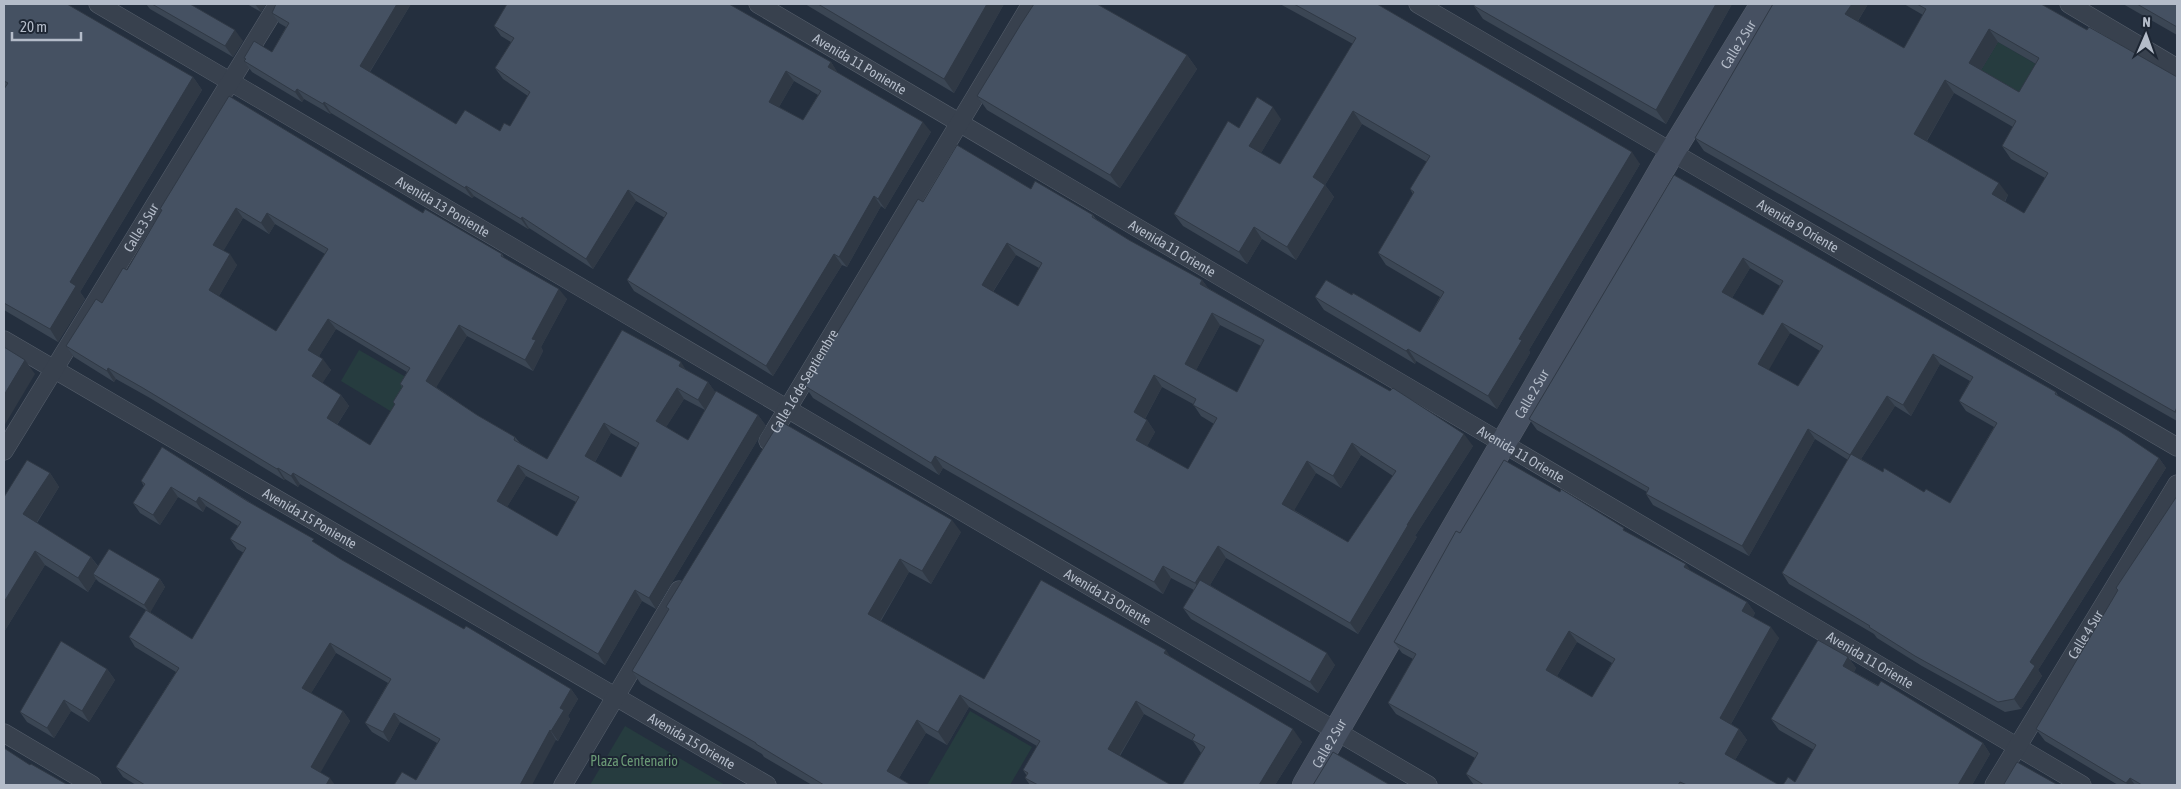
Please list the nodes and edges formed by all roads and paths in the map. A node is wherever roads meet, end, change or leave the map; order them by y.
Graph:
1 (98, 4) edge
2 (278, 4) edge
3 (758, 4) edge
4 (1031, 4) edge
5 (1418, 4) edge
6 (1762, 4) edge
7 (2069, 4) edge
8 (2177, 68) edge
9 (230, 82) junction
10 (961, 122) junction
11 (1672, 152) junction
12 (4, 340) edge
13 (54, 370) junction
14 (788, 408) junction
15 (1504, 444) junction
16 (2177, 447) edge
17 (4, 451) edge
18 (758, 459) edge
19 (2177, 484) edge
20 (687, 578) edge
21 (616, 697) junction
22 (1336, 731) junction
23 (4, 733) edge
24 (2018, 747) junction
25 (92, 785) edge
26 (563, 785) edge
27 (767, 785) edge
28 (1305, 785) edge
29 (1428, 785) edge
30 (1994, 785) edge
31 (2082, 785) edge

1 - 9 street, Avenida 13 Poniente
2 - 9 street, Calle 3 Sur
3 - 10 street, Avenida 11 Poniente
4 - 10 street, Calle 16 de Septiembre
5 - 11 street, Avenida 9 Oriente
6 - 11 street, Calle 2 Sur
7 - 8 street
9 - 13 street, Calle 3 Sur
9 - 14 street, Avenida 13 Poniente
10 - 14 street, Calle 16 de Septiembre
10 - 15 street, Avenida 11 Oriente
11 - 15 street, Calle 2 Sur
11 - 16 street, Avenida 9 Oriente
12 - 13 street, Avenida 15 Poniente
13 - 17 street, Calle 3 Sur
13 - 21 street, Avenida 15 Poniente
14 - 18 street, Calle 16 de Septiembre
14 - 22 street, Avenida 13 Oriente
15 - 22 street, Calle 2 Sur
15 - 24 street, Avenida 11 Oriente
19 - 24 street, Calle 4 Sur
20 - 21 street
21 - 26 street
21 - 27 street, Avenida 15 Oriente
22 - 28 street, Calle 2 Sur
22 - 29 street, Avenida 13 Oriente
23 - 25 street
24 - 30 street, Calle 4 Sur
24 - 31 street, Avenida 11 Oriente

